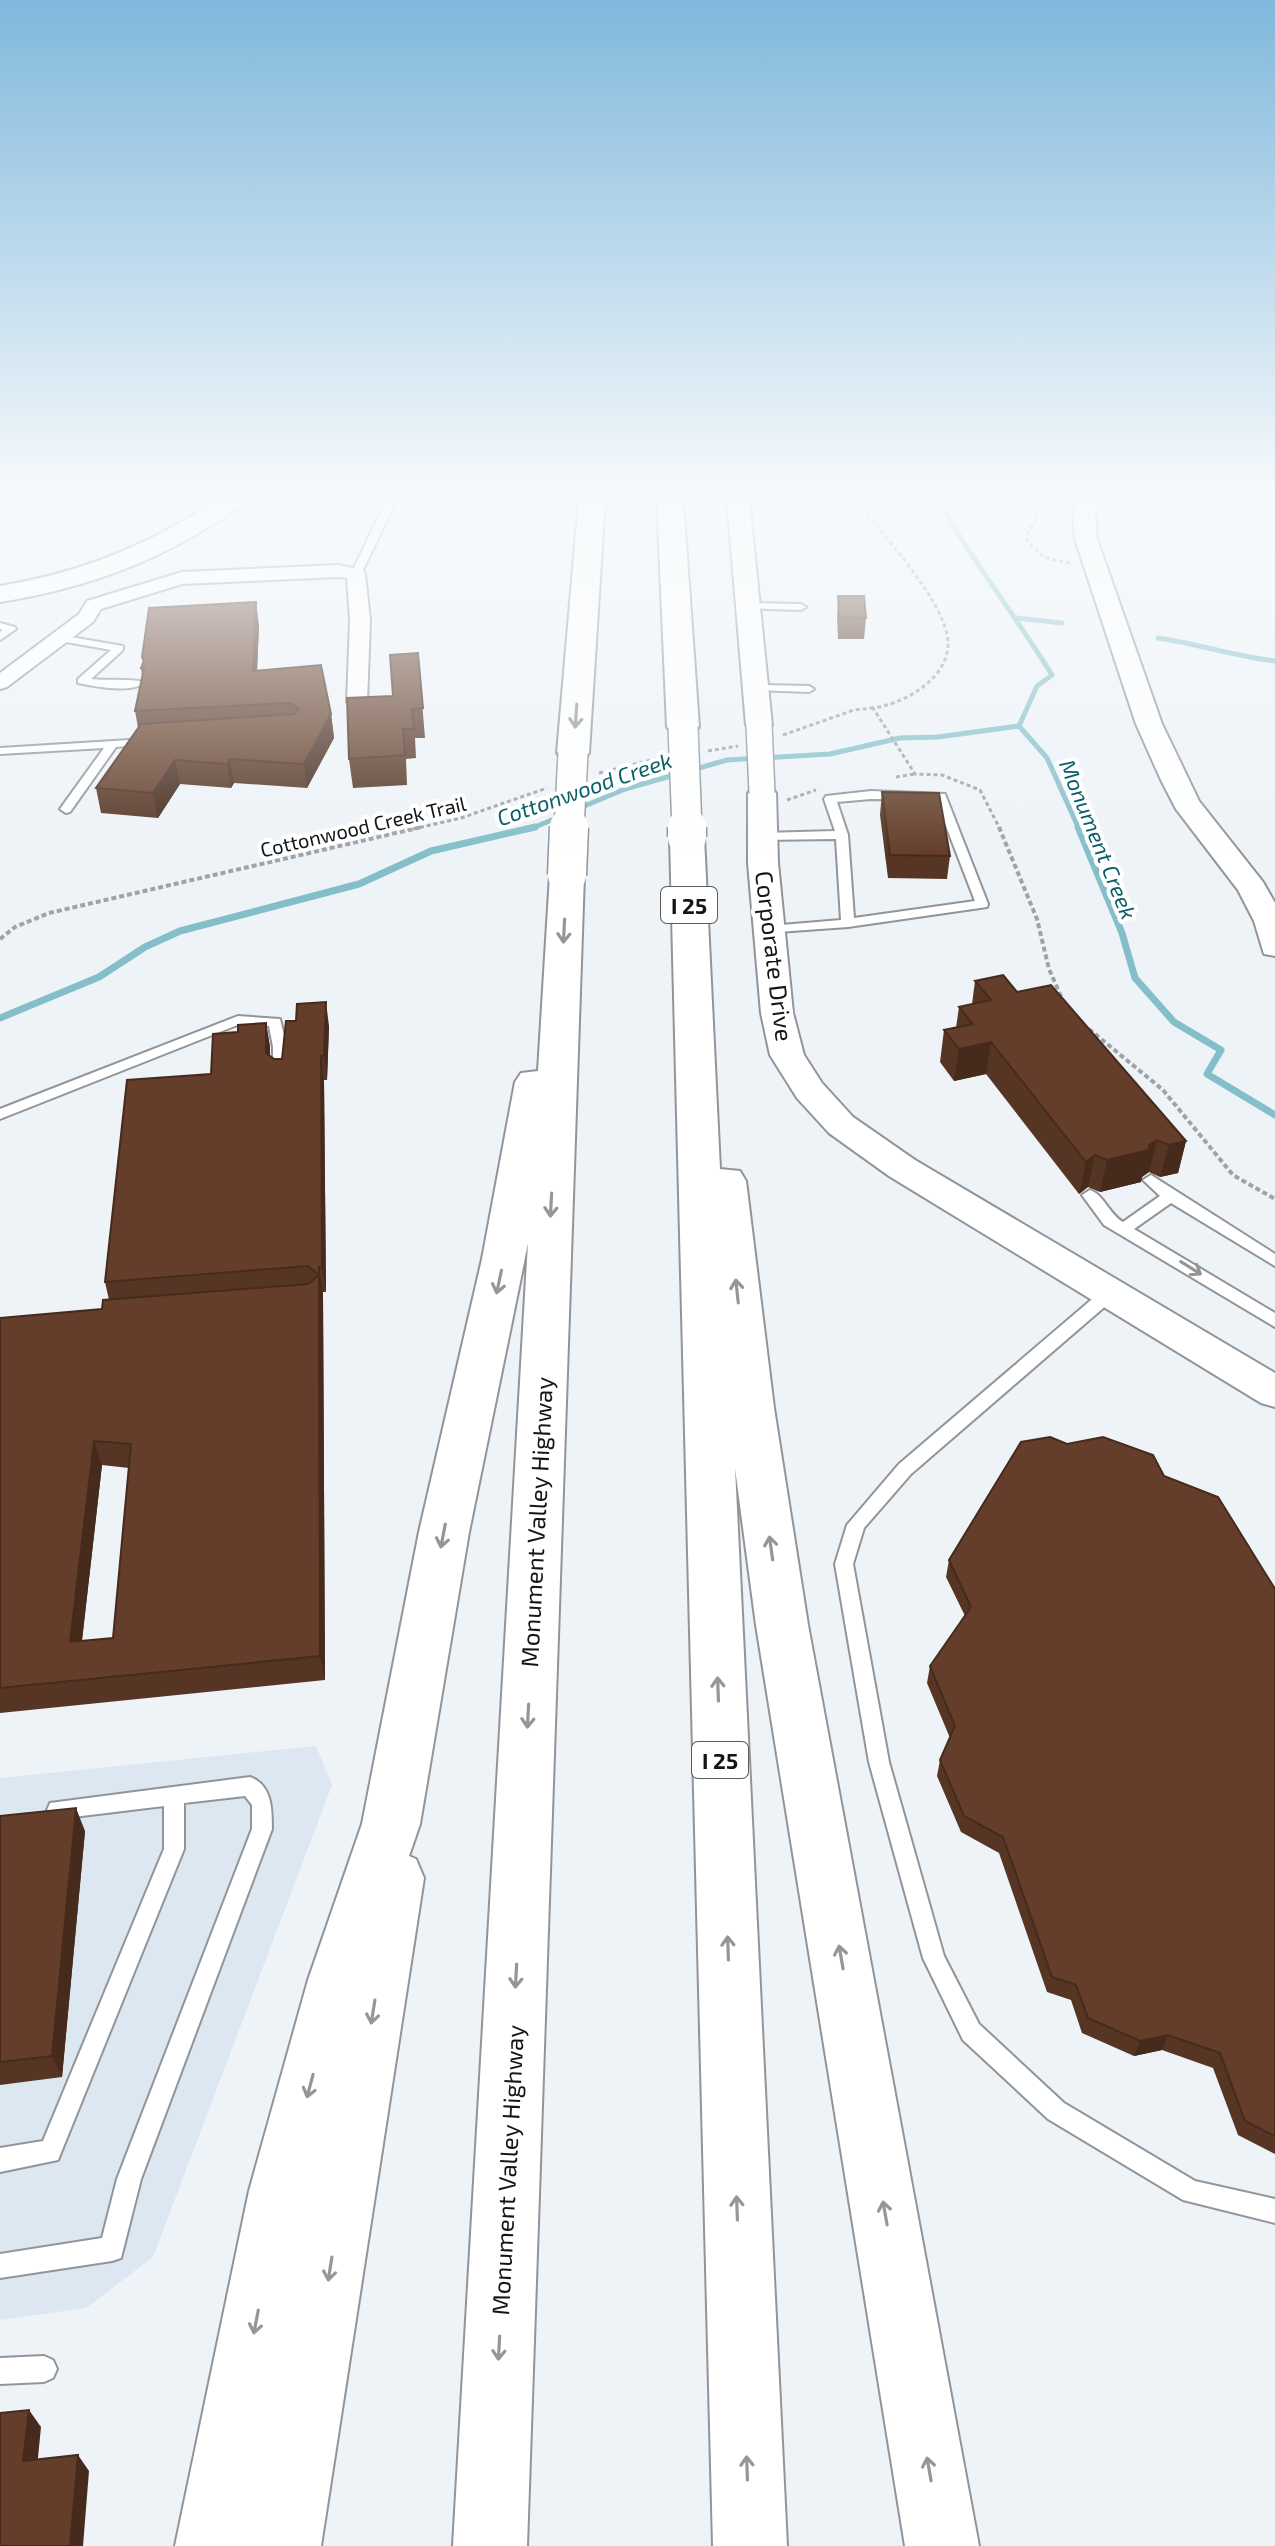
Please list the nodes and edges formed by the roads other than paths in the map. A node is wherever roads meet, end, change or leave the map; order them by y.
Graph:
1 (86, 618) edge
2 (360, 618) edge
3 (588, 618) edge
4 (677, 618) edge
5 (749, 618) edge
6 (1112, 618) edge
7 (0, 626) edge
8 (0, 637) edge
9 (59, 638) junction
10 (5, 675) edge
11 (141, 683) edge
12 (756, 688) junction
13 (809, 689) dead end
14 (357, 702) edge
15 (158, 742) edge
16 (113, 744) junction
17 (0, 751) edge
18 (66, 809) dead end
19 (842, 835) junction
20 (762, 836) junction
21 (848, 923) junction
22 (769, 930) junction
23 (1275, 947) edge
24 (690, 973) junction
25 (561, 987) junction
26 (280, 1077) edge
27 (0, 1114) edge
28 (1151, 1180) dead end
29 (1090, 1195) dead end
30 (1171, 1196) junction
31 (1124, 1229) junction
32 (1275, 1261) edge
33 (1110, 1293) junction
34 (1275, 1321) edge
35 (1275, 1392) edge
36 (174, 1796) junction
37 (32, 1814) edge
38 (391, 1824) junction
39 (0, 2160) edge
40 (1275, 2211) edge
41 (0, 2266) edge
42 (44, 2369) dead end
43 (0, 2371) edge
44 (212, 2546) edge
45 (284, 2546) edge
46 (490, 2546) edge
47 (750, 2546) edge
48 (942, 2546) edge

1 - 9 street
2 - 14 street
3 -> 25 highway, Monument Valley Highway, bridge
4 - 24 highway, I 25, bridge
5 - 12 street, Corporate Drive
6 - 23 street
7 - 8 lane
9 - 10 street
9 - 11 lane
12 - 13 lane
12 - 20 street, Corporate Drive, bridge
15 - 16 lane
16 - 17 lane
16 - 18 lane
19 - 20 lane
19 - 21 lane
19 - 21 lane
20 - 22 street, Corporate Drive
21 - 22 lane
22 - 33 street, Corporate Drive
47 -> 24 highway, I 25
48 -> 24 highway
25 -> 38 highway
25 -> 46 highway, Monument Valley Highway
26 - 27 lane
28 - 30 lane
29 - 31 lane
30 - 31 lane
30 - 32 lane
31 -> 34 lane
33 - 35 street, Corporate Drive
33 - 40 lane
36 - 37 lane
36 - 39 lane
36 - 41 lane
38 -> 44 highway
38 -> 45 highway
42 - 43 lane

